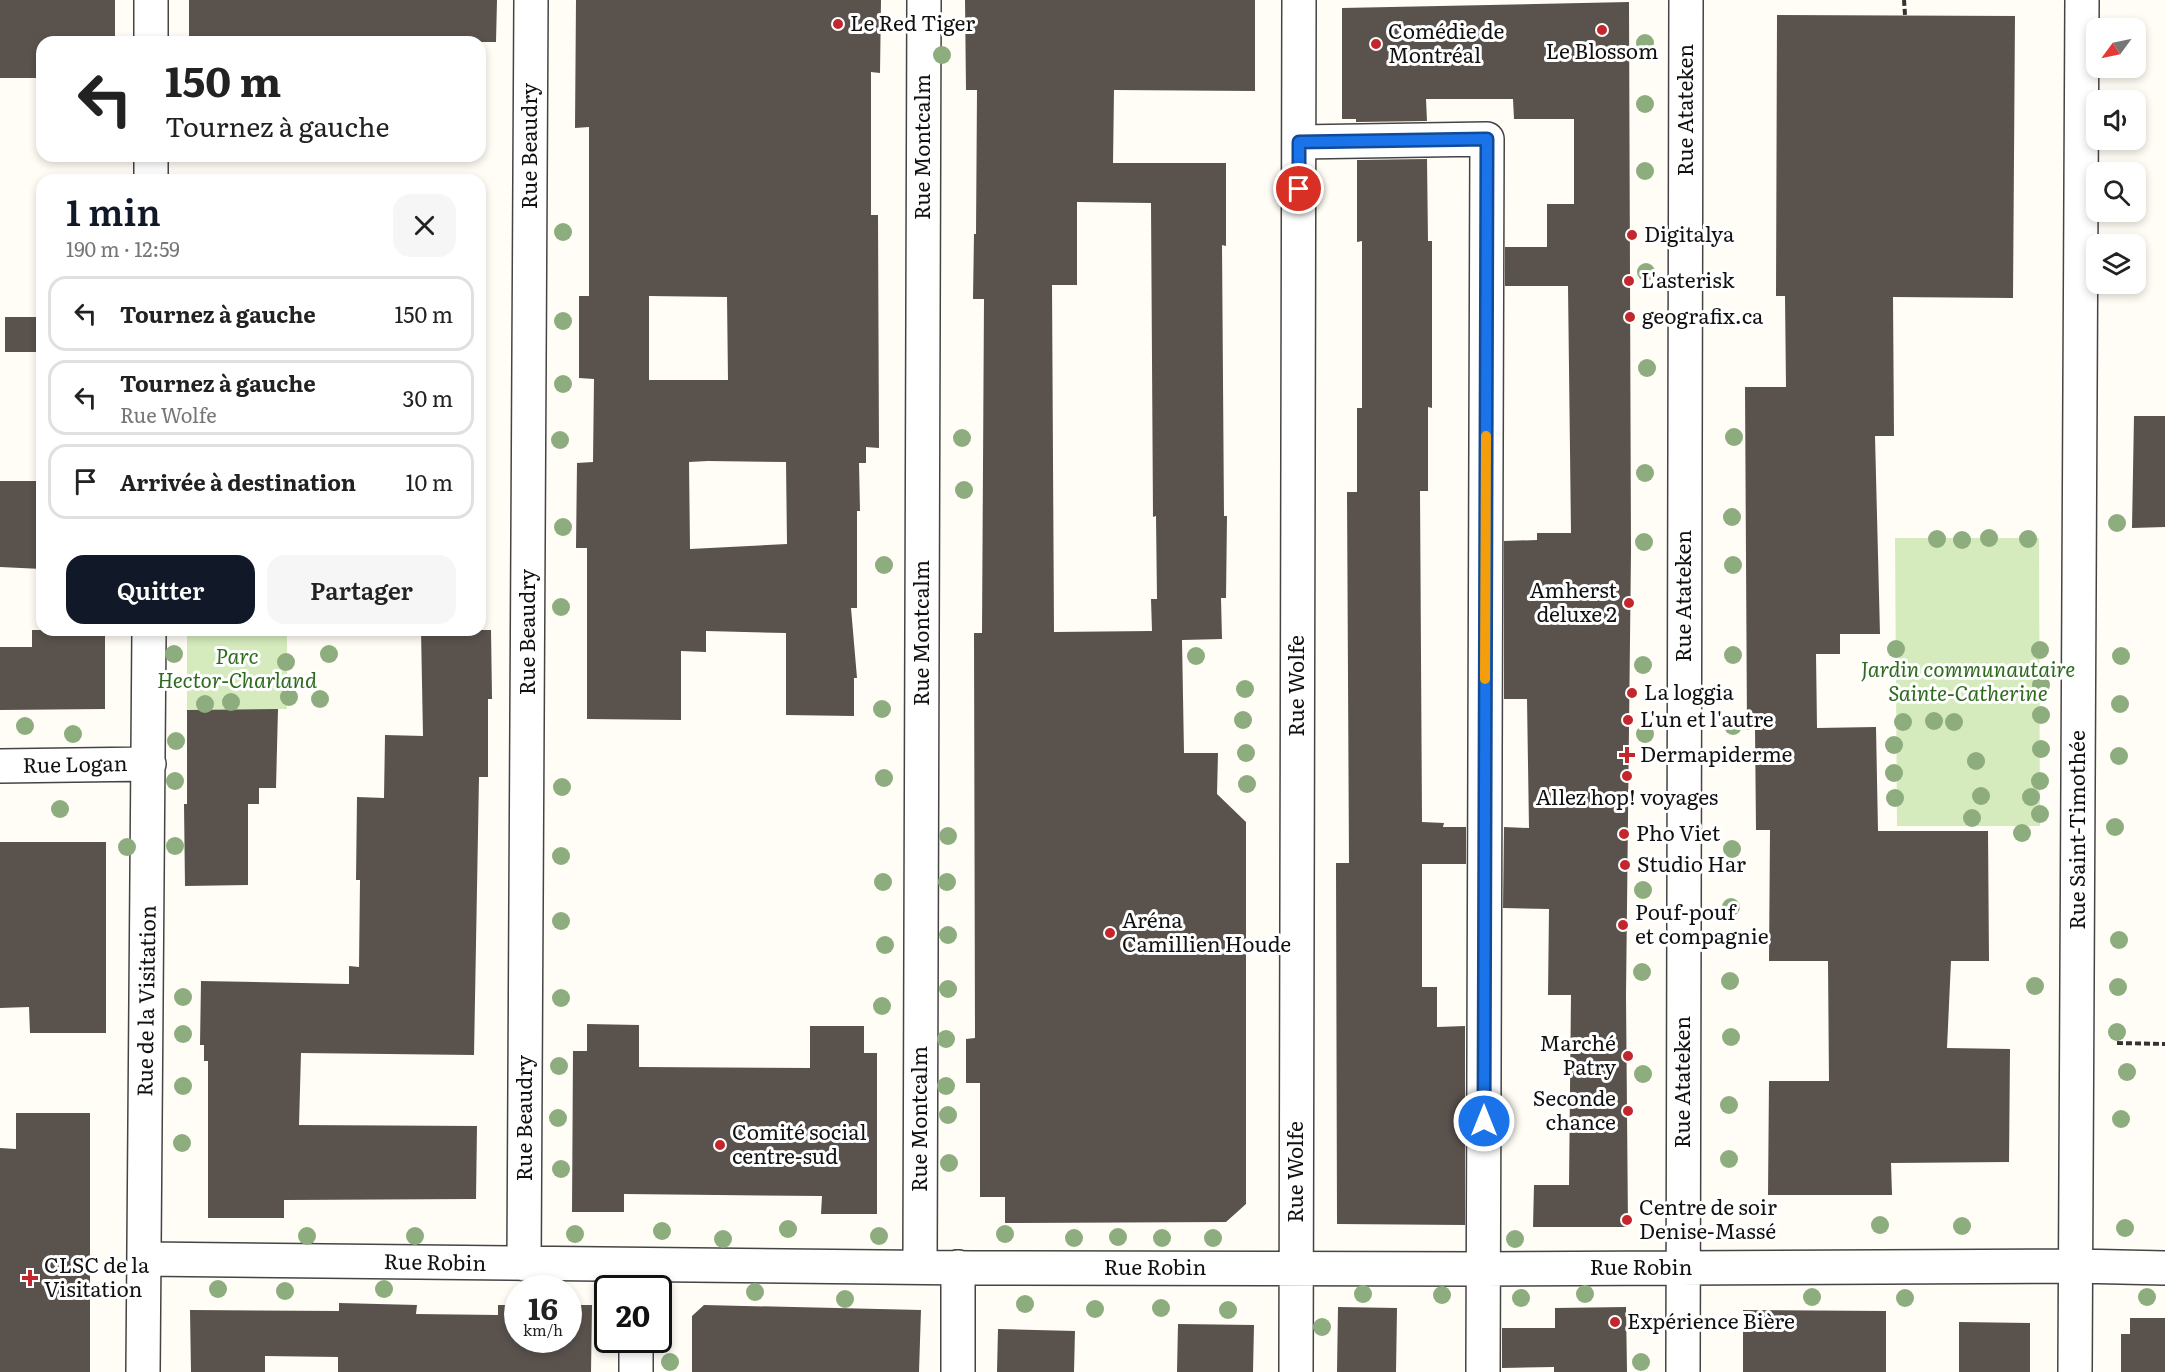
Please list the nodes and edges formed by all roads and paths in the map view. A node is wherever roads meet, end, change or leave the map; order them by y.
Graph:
1 (151, 0) edge
2 (531, 0) edge
3 (924, 0) edge
4 (1299, 0) edge
5 (1686, 0) edge
6 (1904, 0) edge
7 (2082, 0) edge
8 (1905, 15) dead end
9 (151, 36) edge
10 (1299, 142) junction
11 (149, 636) edge
12 (149, 764) junction
13 (0, 766) edge
14 (2110, 1043) dead end
15 (2165, 1044) edge
16 (144, 1259) junction
17 (524, 1263) junction
18 (920, 1266) junction
19 (2076, 1266) junction
20 (958, 1268) junction
21 (1295, 1268) junction
22 (1683, 1268) junction
23 (2165, 1268) edge
24 (1484, 1269) junction
25 (619, 1275) edge
26 (672, 1276) edge
27 (636, 1353) edge
28 (143, 1372) edge
29 (636, 1372) edge
30 (958, 1372) edge
31 (1296, 1372) edge
32 (1483, 1372) edge
33 (1683, 1372) edge
34 (2075, 1372) edge

1 - 9 street
2 - 17 street, Rue Beaudry
3 - 18 street, Rue Montcalm
4 - 10 street, Rue Wolfe
5 - 22 street, Rue Atateken
6 - 8 path
7 - 19 street, Rue Saint-Timothée
10 - 21 street, Rue Wolfe
10 - 24 street
11 - 12 street, Rue de la Visitation
12 - 13 street, Rue Logan
12 - 16 street, Rue de la Visitation
14 - 15 path
16 - 17 street, Rue Robin
16 - 28 street, Rue de la Visitation
17 - 25 street, Rue Robin
18 - 20 street, Rue Robin
18 - 26 street, Rue Robin
19 - 22 street, Rue Robin
19 - 23 street, Rue Robin
19 - 34 street, Rue Saint-Timothée
20 - 21 street, Rue Robin
20 - 30 street
21 - 24 street, Rue Robin
21 - 31 street, Rue Wolfe
22 - 24 street, Rue Robin
22 - 33 street, Rue Atateken
24 - 32 street
27 - 29 street

